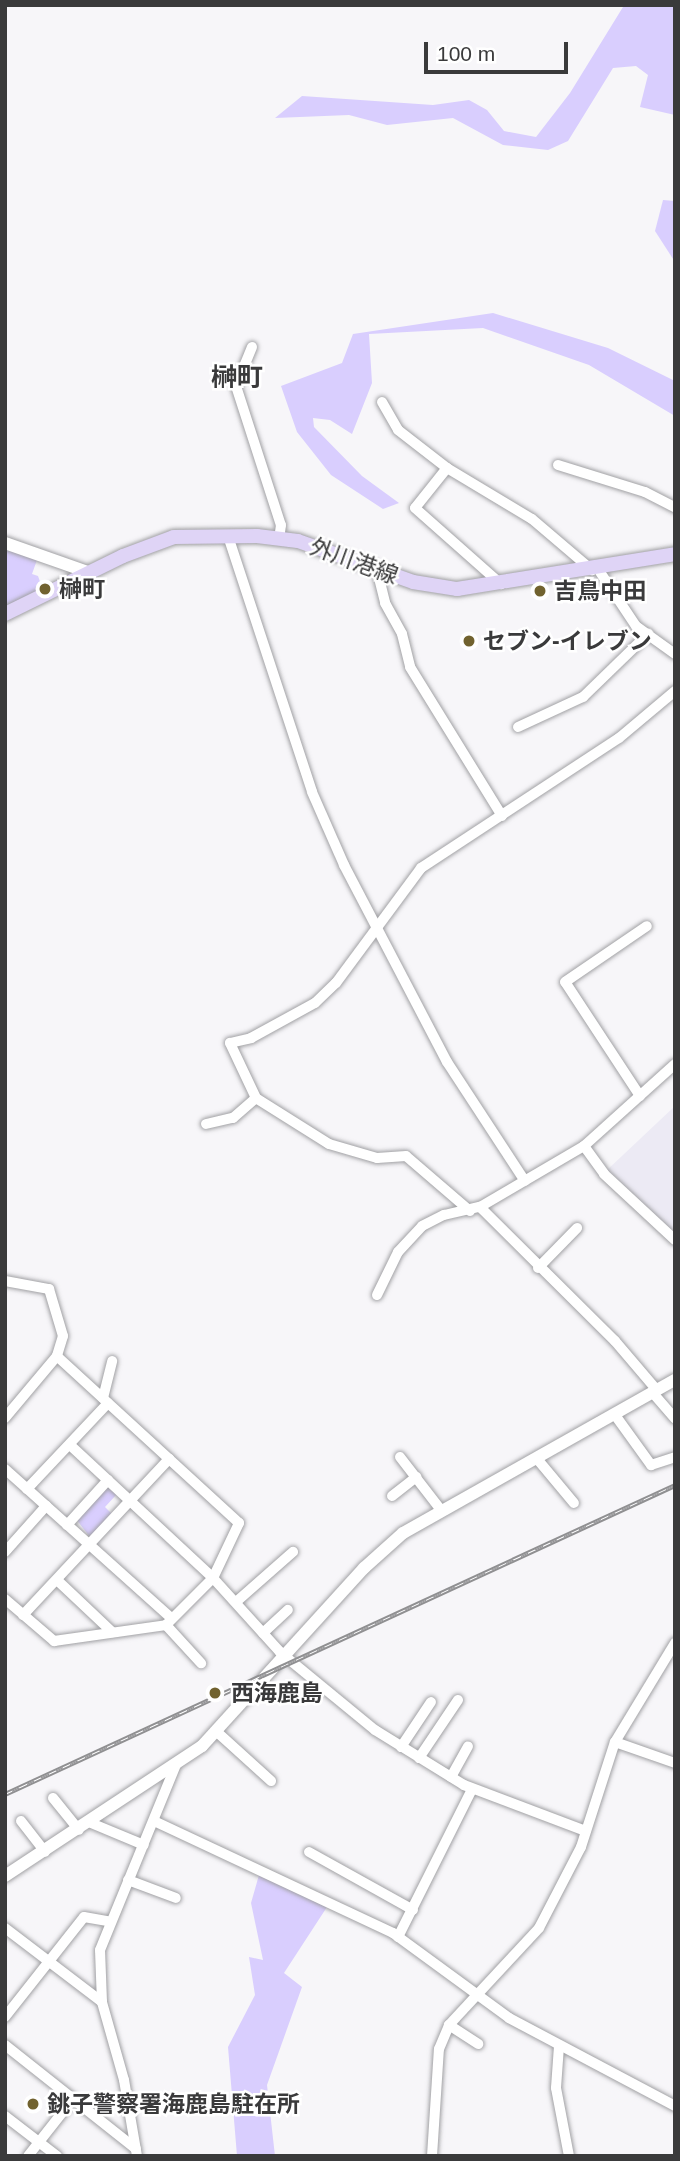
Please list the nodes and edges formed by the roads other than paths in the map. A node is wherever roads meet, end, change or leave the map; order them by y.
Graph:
1 (252, 347) dead end
2 (382, 402) dead end
3 (558, 465) dead end
4 (447, 468) junction
5 (675, 507) edge
6 (228, 536) junction
7 (279, 538) junction
8 (5, 542) edge
9 (675, 554) edge
10 (595, 569) junction
11 (377, 570) junction
12 (88, 572) junction
13 (501, 584) junction
14 (5, 614) edge
15 (648, 634) junction
16 (675, 654) edge
17 (675, 691) edge
18 (518, 727) dead end
19 (502, 816) junction
20 (377, 926) junction
21 (647, 926) dead end
22 (675, 1064) edge
23 (640, 1096) junction
24 (257, 1098) junction
25 (206, 1124) dead end
26 (584, 1146) junction
27 (525, 1181) junction
28 (475, 1209) junction
29 (577, 1228) dead end
30 (675, 1240) edge
31 (538, 1268) junction
32 (5, 1281) edge
33 (377, 1295) dead end
34 (57, 1356) junction
35 (112, 1361) dead end
36 (675, 1380) edge
37 (654, 1390) junction
38 (106, 1401) junction
39 (7, 1412) edge
40 (615, 1415) junction
41 (675, 1418) edge
42 (69, 1445) junction
43 (400, 1457) dead end
44 (675, 1457) edge
45 (169, 1459) junction
46 (538, 1460) junction
47 (5, 1469) edge
48 (416, 1477) junction
49 (108, 1480) junction
50 (27, 1489) junction
51 (392, 1496) dead end
52 (130, 1501) junction
53 (573, 1503) dead end
54 (46, 1506) junction
55 (441, 1510) junction
56 (67, 1525) junction
57 (9, 1540) edge
58 (90, 1545) junction
59 (5, 1552) edge
60 (293, 1552) dead end
61 (213, 1578) junction
62 (57, 1580) junction
63 (5, 1599) edge
64 (236, 1602) junction
65 (288, 1609) dead end
66 (23, 1615) junction
67 (169, 1622) junction
68 (112, 1632) junction
69 (263, 1633) junction
70 (675, 1643) edge
71 (286, 1654) junction
72 (672, 1655) edge
73 (201, 1663) dead end
74 (458, 1700) dead end
75 (431, 1702) dead end
76 (217, 1732) junction
77 (615, 1742) junction
78 (468, 1746) dead end
79 (401, 1747) junction
80 (419, 1758) junction
81 (675, 1763) edge
82 (176, 1766) junction
83 (451, 1777) junction
84 (271, 1781) dead end
85 (472, 1789) junction
86 (53, 1798) dead end
87 (21, 1821) dead end
88 (154, 1821) junction
89 (91, 1823) junction
90 (79, 1830) junction
91 (586, 1831) junction
92 (144, 1845) junction
93 (45, 1852) junction
94 (309, 1852) dead end
95 (5, 1876) edge
96 (128, 1880) junction
97 (176, 1898) dead end
98 (413, 1910) junction
99 (111, 1922) junction
100 (5, 1928) edge
101 (398, 1937) junction
102 (48, 1965) junction
103 (479, 1995) junction
104 (102, 2003) junction
105 (5, 2017) edge
106 (449, 2025) junction
107 (478, 2044) dead end
108 (5, 2045) edge
109 (559, 2046) junction
110 (73, 2099) junction
111 (675, 2106) edge
112 (5, 2116) edge
113 (39, 2141) junction
114 (136, 2153) edge
115 (28, 2156) edge
116 (57, 2156) edge
117 (432, 2156) edge
118 (569, 2156) edge

1 - 7 street
2 - 4 street
3 - 5 street
4 - 10 street
4 - 13 street
6 - 7 main road, 外川港線
6 - 12 main road, 外川港線
6 - 20 street
7 - 11 main road, 外川港線
8 - 12 street
9 - 10 main road, 外川港線
10 - 13 main road, 外川港線
10 - 15 street
11 - 13 main road, 外川港線
11 - 19 street
12 - 14 main road, 外川港線
15 - 16 street
15 - 18 street
17 - 19 street
19 - 20 street
20 - 24 street
20 - 27 street
21 - 23 street
22 - 23 street
23 - 26 street
24 - 25 street
24 - 28 street
26 - 27 street
26 - 30 street
27 - 28 street
28 - 31 street
28 - 33 street
29 - 31 street
31 - 37 street
32 - 34 street
34 - 38 street
34 - 39 street
35 - 38 street
36 - 37 street
37 - 40 street
37 - 41 street
38 - 42 street
38 - 45 street
40 - 44 street
40 - 46 street
42 - 49 street
42 - 50 street
43 - 48 street
45 - 52 street
45 - 61 street
46 - 53 street
46 - 55 street
47 - 50 street
48 - 51 street
48 - 55 street
49 - 52 street
49 - 56 street
50 - 54 street
52 - 58 street
52 - 61 street
54 - 56 street
54 - 57 street
55 - 71 street
56 - 58 street
57 - 59 street
58 - 62 street
58 - 67 street
60 - 64 street
61 - 64 street
61 - 67 street
62 - 66 street
62 - 68 street
63 - 66 street
64 - 69 street
65 - 69 street
66 - 68 street
67 - 68 street
67 - 73 street
69 - 71 street
70 - 72 street
71 - 76 street
71 - 79 street
72 - 77 street
74 - 80 street
75 - 79 street
76 - 82 street
76 - 84 street
77 - 81 street
77 - 91 street
78 - 83 street
79 - 80 street
80 - 83 street
82 - 88 street
82 - 89 street
83 - 85 street
85 - 91 street
85 - 98 street
86 - 90 street
87 - 93 street
88 - 92 street
88 - 101 street
89 - 90 street
89 - 92 street
90 - 93 street
91 - 103 street
92 - 96 street
93 - 95 street
94 - 98 street
96 - 97 street
96 - 99 street
98 - 101 street
99 - 102 street
99 - 104 street
100 - 102 street
101 - 103 street
102 - 104 street
102 - 105 street
103 - 106 street
103 - 109 street
104 - 114 street
106 - 107 street
106 - 117 street
108 - 110 street
109 - 111 street
109 - 118 street
110 - 113 street
110 - 114 street
112 - 113 street
113 - 115 street
113 - 116 street

